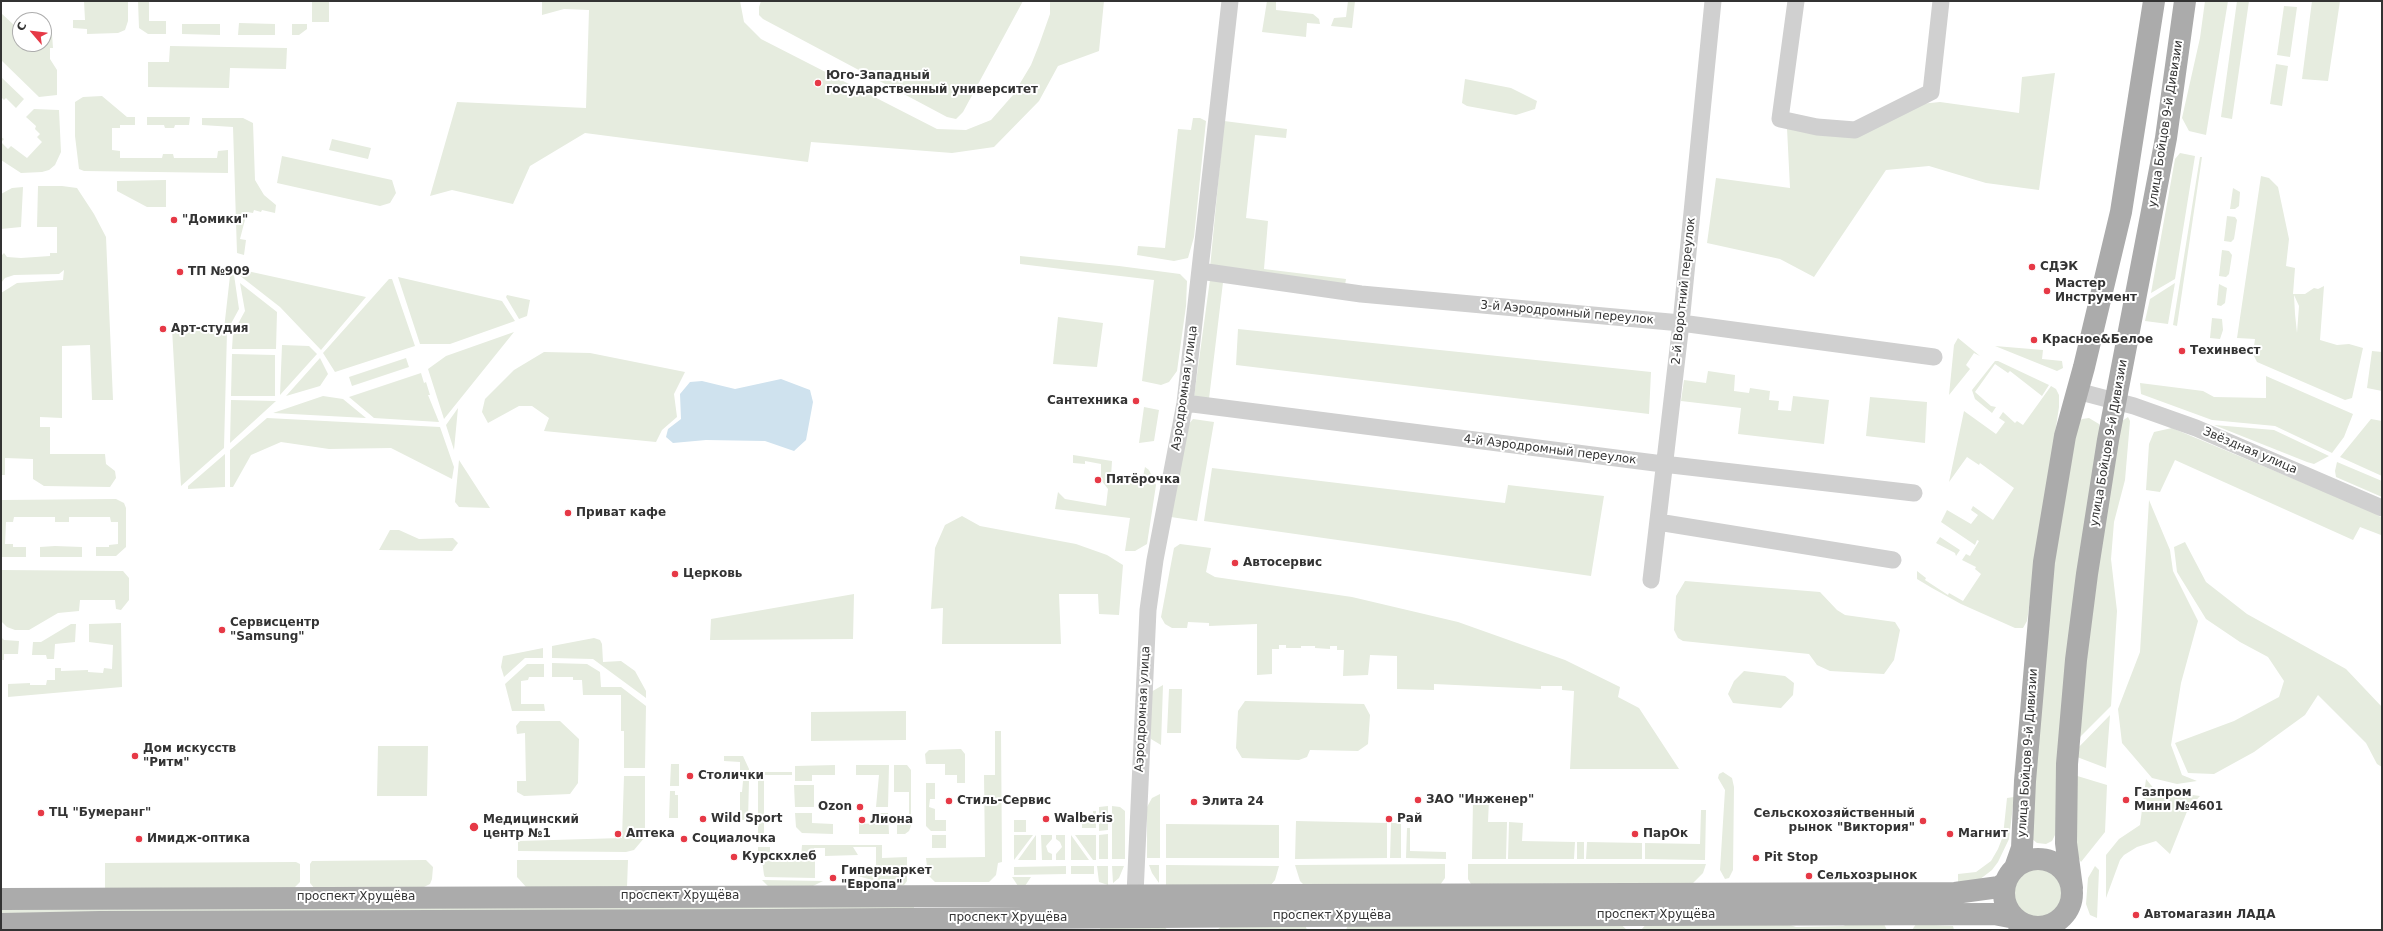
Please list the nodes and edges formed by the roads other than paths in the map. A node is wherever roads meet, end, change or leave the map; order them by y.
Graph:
1 (1230, 1) edge
2 (1713, 1) edge
3 (1796, 1) edge
4 (1941, 1) edge
5 (2154, 1) edge
6 (2185, 1) edge
7 (1200, 271) junction
8 (1681, 323) junction
9 (1934, 357) dead end
10 (2077, 391) junction
11 (2115, 401) junction
12 (1185, 403) junction
13 (1663, 464) junction
14 (1914, 493) dead end
15 (2382, 508) edge
16 (1658, 522) junction
17 (1893, 560) dead end
18 (1651, 580) dead end
19 (2011, 875) junction
20 (1135, 894) junction
21 (2071, 894) junction
22 (920, 895) junction
23 (1, 899) edge
24 (1, 924) edge
25 (924, 924) edge
26 (2019, 924) edge
27 (2072, 930) edge

1 - 7 street, Аэродромная улица
2 - 8 street, 2-й Воротний переулок
3 - 4 street
5 - 10 main road, улица Бойцов 9-й Дивизии
6 - 11 main road, улица Бойцов 9-й Дивизии
7 - 8 street, 3-й Аэродромный переулок
7 - 12 street, Аэродромная улица
8 - 9 street, 3-й Аэродромный переулок
8 - 13 street, 2-й Воротний переулок
10 - 11 street, Звёздная улица
10 - 19 main road, улица Бойцов 9-й Дивизии
11 - 15 street, Звёздная улица
11 - 21 main road, улица Бойцов 9-й Дивизии
12 - 13 street, 4-й Аэродромный переулок
12 - 20 street, Аэродромная улица
13 - 14 street, 4-й Аэродромный переулок
13 - 16 street, 2-й Воротний переулок
16 - 17 street
16 - 18 street, 2-й Воротний переулок
19 - 20 main road, проспект Хрущёва
19 - 21 main road
19 - 26 main road
20 - 22 main road, проспект Хрущёва
21 - 26 main road
21 - 27 main road, улица Бойцов 9-й Дивизии
22 - 23 main road, проспект Хрущёва
22 - 25 main road
24 - 25 main road, проспект Хрущёва
25 - 26 main road, проспект Хрущёва

